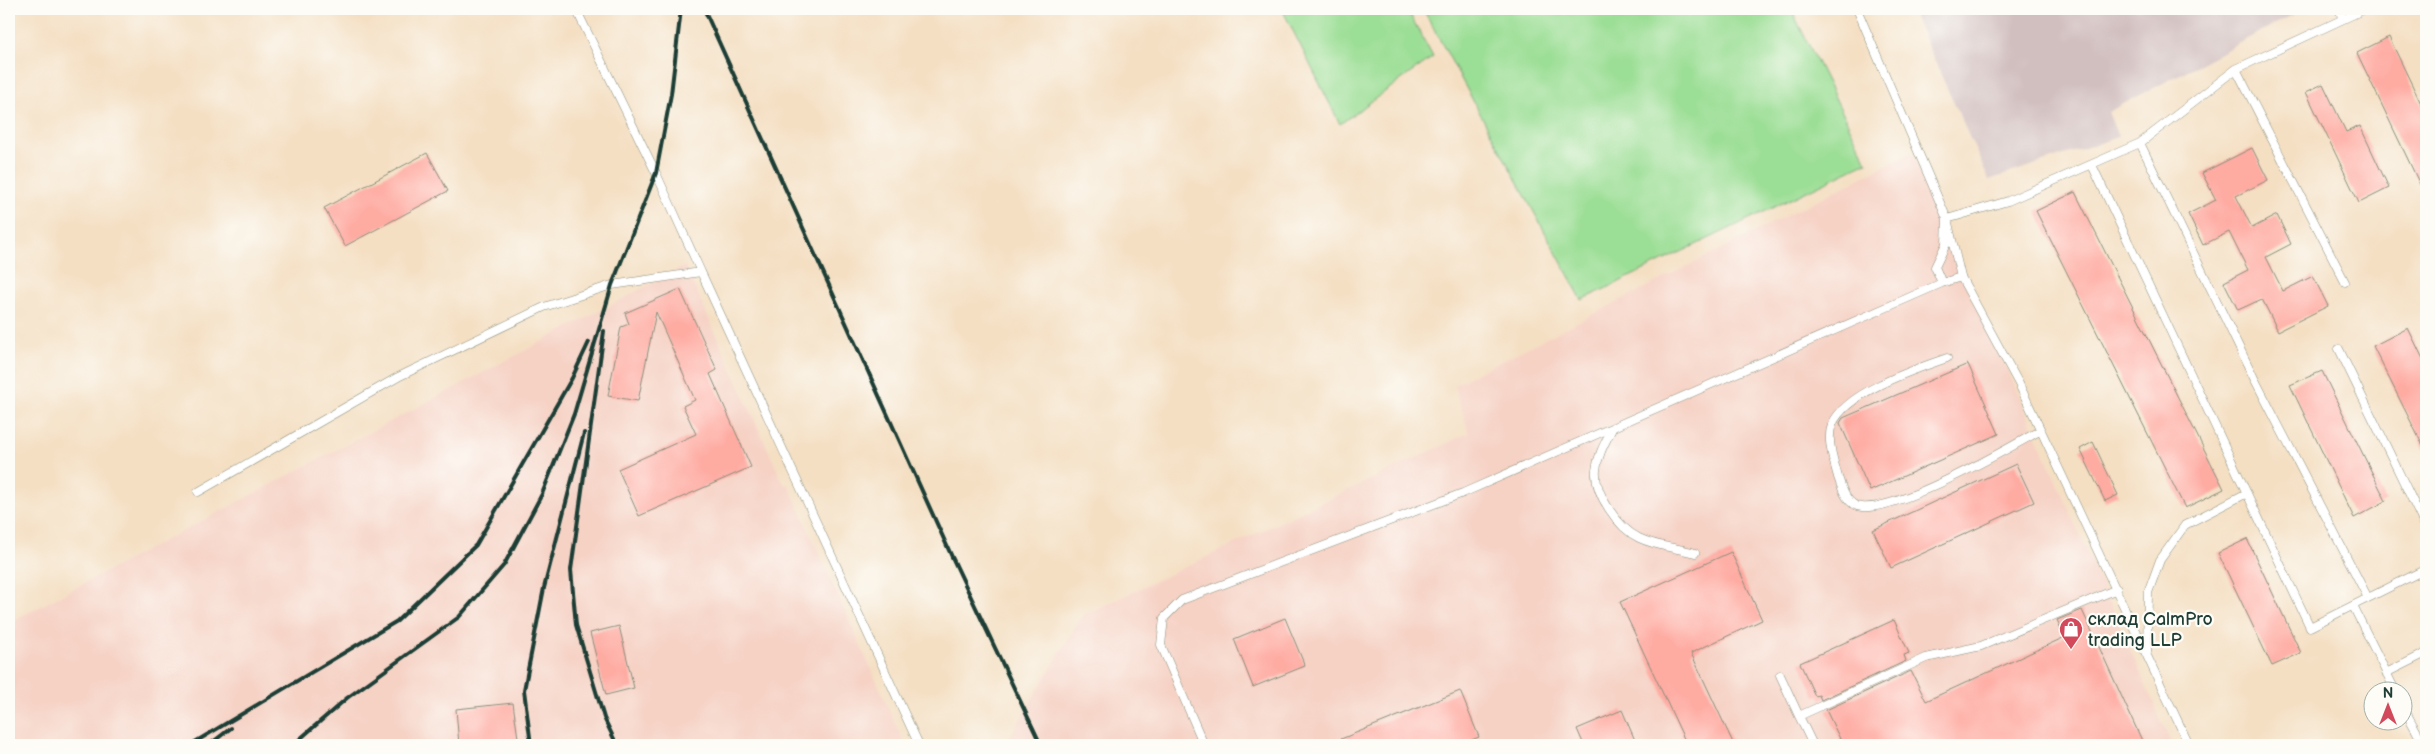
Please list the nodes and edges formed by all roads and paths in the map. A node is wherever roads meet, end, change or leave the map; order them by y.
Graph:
1 (576, 9) edge
2 (1857, 9) edge
3 (2340, 9) edge
4 (2366, 9) edge
5 (2342, 20) junction
6 (2236, 69) junction
7 (2140, 143) junction
8 (2092, 165) junction
9 (1947, 219) junction
10 (701, 272) junction
11 (1961, 277) junction
12 (2345, 282) dead end
13 (1942, 283) junction
14 (2339, 349) dead end
15 (1948, 358) dead end
16 (1613, 428) junction
17 (2041, 430) junction
18 (198, 492) dead end
19 (2247, 493) junction
20 (2426, 528) edge
21 (1694, 553) dead end
22 (2426, 569) edge
23 (2117, 589) junction
24 (2368, 598) junction
25 (2353, 606) junction
26 (2426, 653) edge
27 (2146, 654) junction
28 (2386, 672) junction
29 (1780, 674) dead end
30 (2391, 682) edge
31 (1799, 716) junction
32 (2412, 723) edge
33 (919, 745) edge
34 (1204, 745) edge
35 (1813, 745) edge
36 (2190, 745) edge
37 (2424, 745) edge

1 - 10 lane
2 - 9 lane
3 - 5 lane
4 - 5 lane
5 - 6 lane
6 - 7 lane
6 - 12 lane
7 - 8 lane
7 - 24 lane
8 - 9 lane
8 - 19 lane
9 - 11 lane
9 - 13 lane
10 - 18 lane
10 - 33 lane
11 - 13 lane
11 - 17 lane
13 - 16 lane
14 - 20 lane
15 - 17 lane
16 - 21 lane
16 - 34 lane
17 - 23 lane
19 - 25 lane
19 - 27 lane
22 - 24 lane
23 - 27 lane
23 - 31 lane
24 - 25 lane
25 - 28 lane
26 - 28 lane
27 - 36 lane
28 - 30 lane
29 - 31 lane
31 - 35 lane
32 - 37 lane

